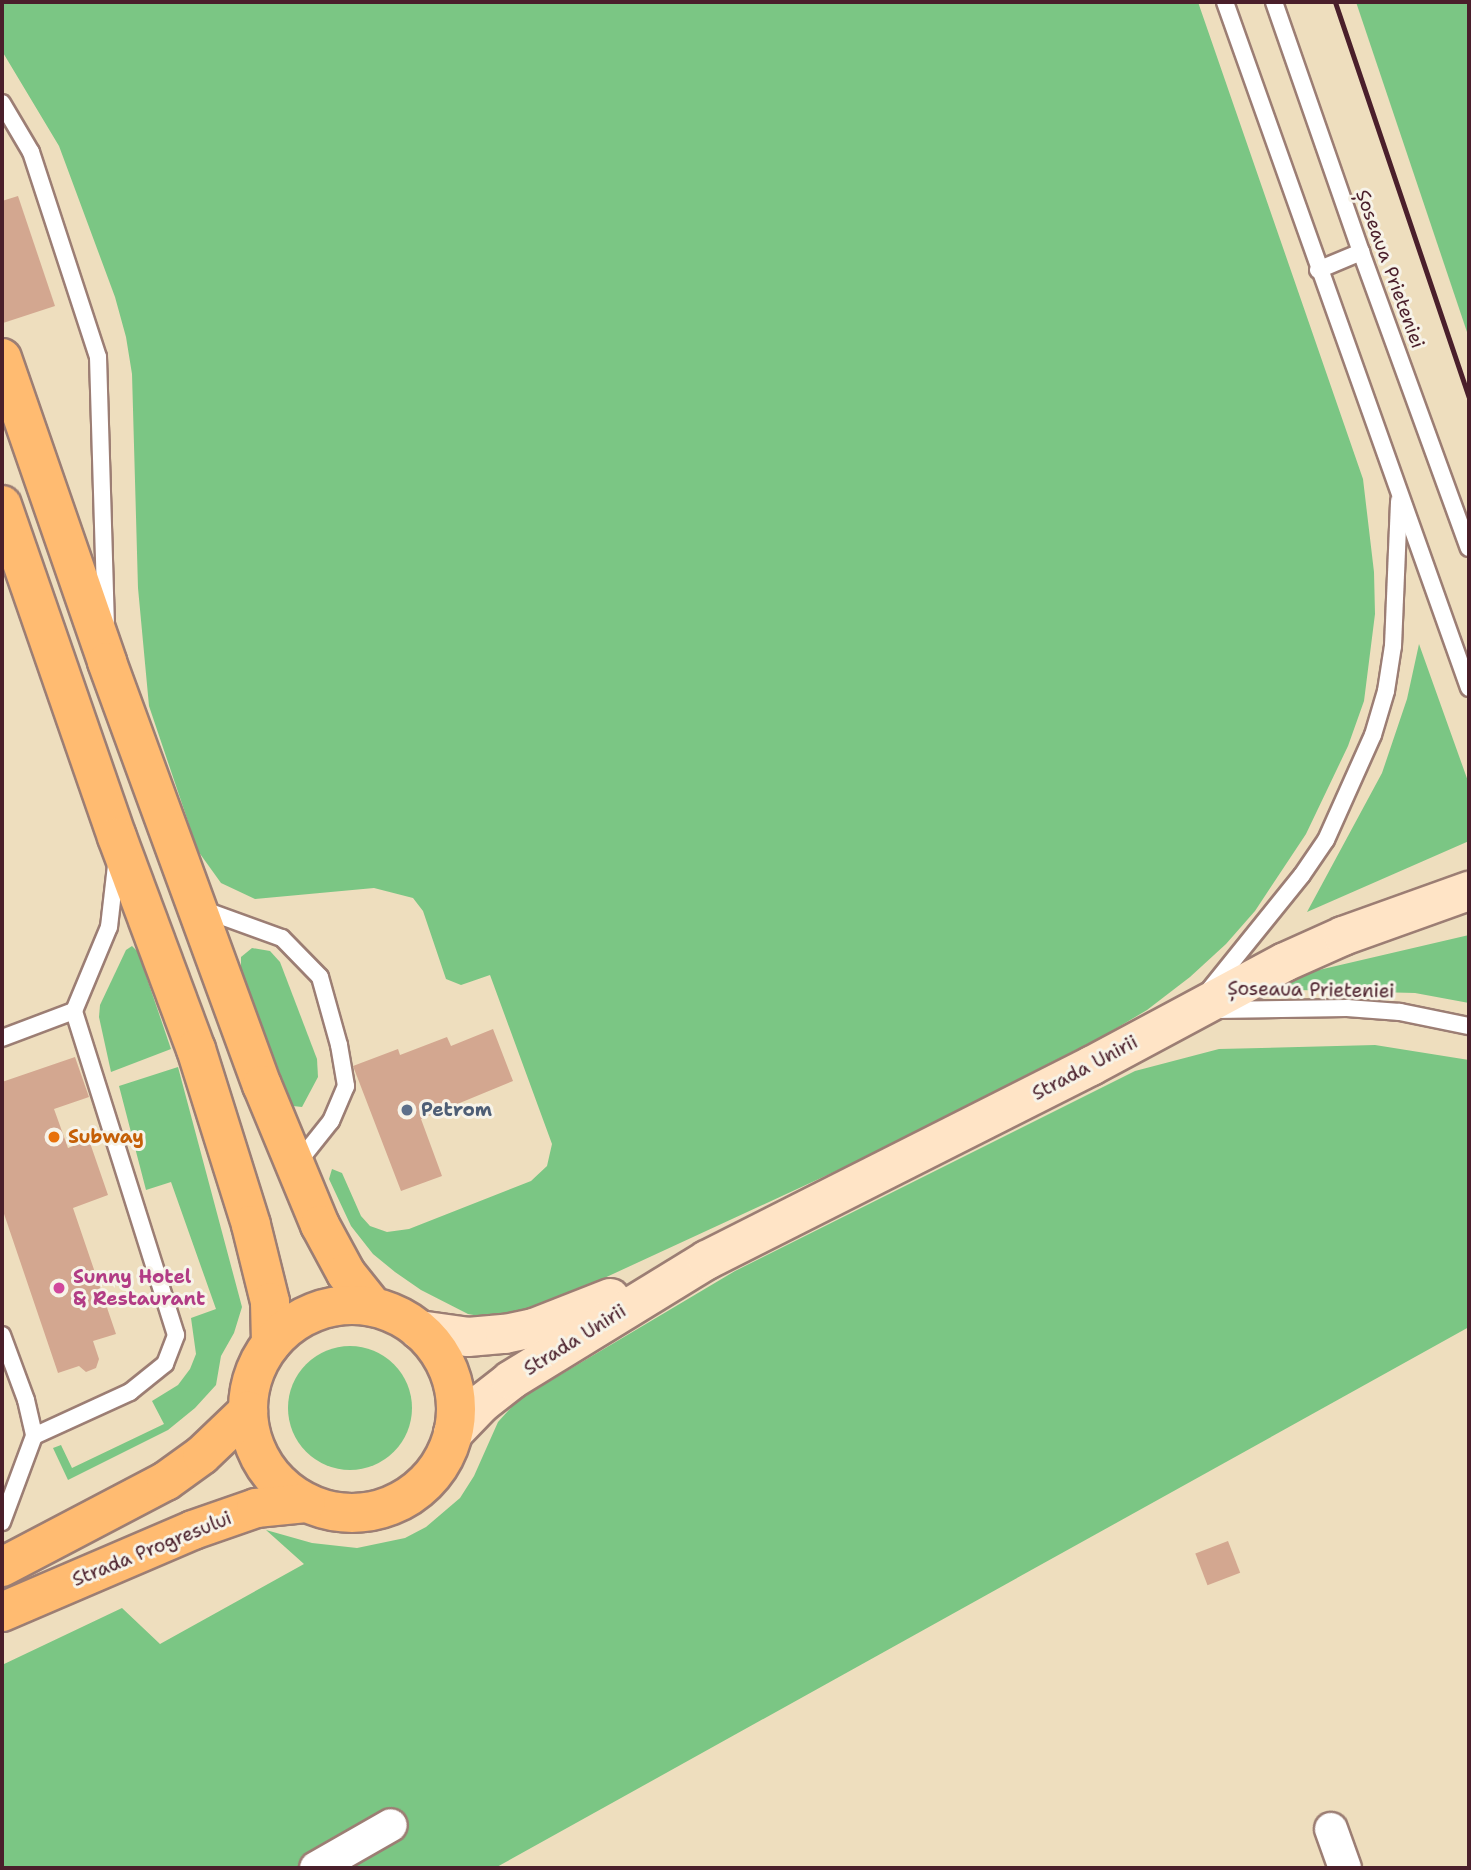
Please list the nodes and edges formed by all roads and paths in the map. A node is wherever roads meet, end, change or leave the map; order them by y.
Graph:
1 (1226, 2) edge
2 (1274, 2) edge
3 (2, 103) edge
4 (1361, 252) junction
5 (1318, 270) junction
6 (2, 358) edge
7 (1400, 488) junction
8 (2, 505) edge
9 (1469, 548) edge
10 (107, 662) junction
11 (1469, 688) edge
12 (117, 837) junction
13 (1469, 891) edge
14 (196, 907) junction
15 (1192, 1010) junction
16 (74, 1011) junction
17 (1469, 1026) edge
18 (2, 1038) edge
19 (295, 1167) junction
20 (706, 1260) junction
21 (373, 1307) junction
22 (419, 1330) junction
23 (2, 1335) edge
24 (271, 1344) junction
25 (248, 1411) junction
26 (453, 1433) junction
27 (34, 1436) junction
28 (306, 1503) junction
29 (2, 1522) edge
30 (2, 1567) edge
31 (2, 1612) edge
32 (391, 1825) dead end
33 (1331, 1829) dead end
34 (316, 1868) edge
35 (1345, 1868) edge

1 - 5 lane
2 - 4 lane, Șoseaua Prieteniei
3 - 10 lane
4 - 5 lane
4 - 9 lane, Șoseaua Prieteniei
5 - 7 lane
6 - 10 highway
7 - 11 lane
7 - 15 lane
8 - 12 highway
10 - 14 highway
12 - 16 lane
12 - 24 highway
13 - 15 main road, Strada Unirii
14 - 19 highway
14 - 19 lane
15 - 17 lane, Șoseaua Prieteniei
15 - 20 main road, Strada Unirii
16 - 18 lane
16 - 27 lane
19 - 21 highway
20 - 22 main road, Strada Unirii
20 - 26 main road, Strada Unirii
21 - 22 highway
21 - 24 highway
22 - 26 highway
23 - 27 lane
24 - 25 highway
25 - 28 highway
25 - 30 highway
26 - 28 highway
27 - 29 lane
28 - 31 highway, Strada Progresului
32 - 34 street
33 - 35 street

